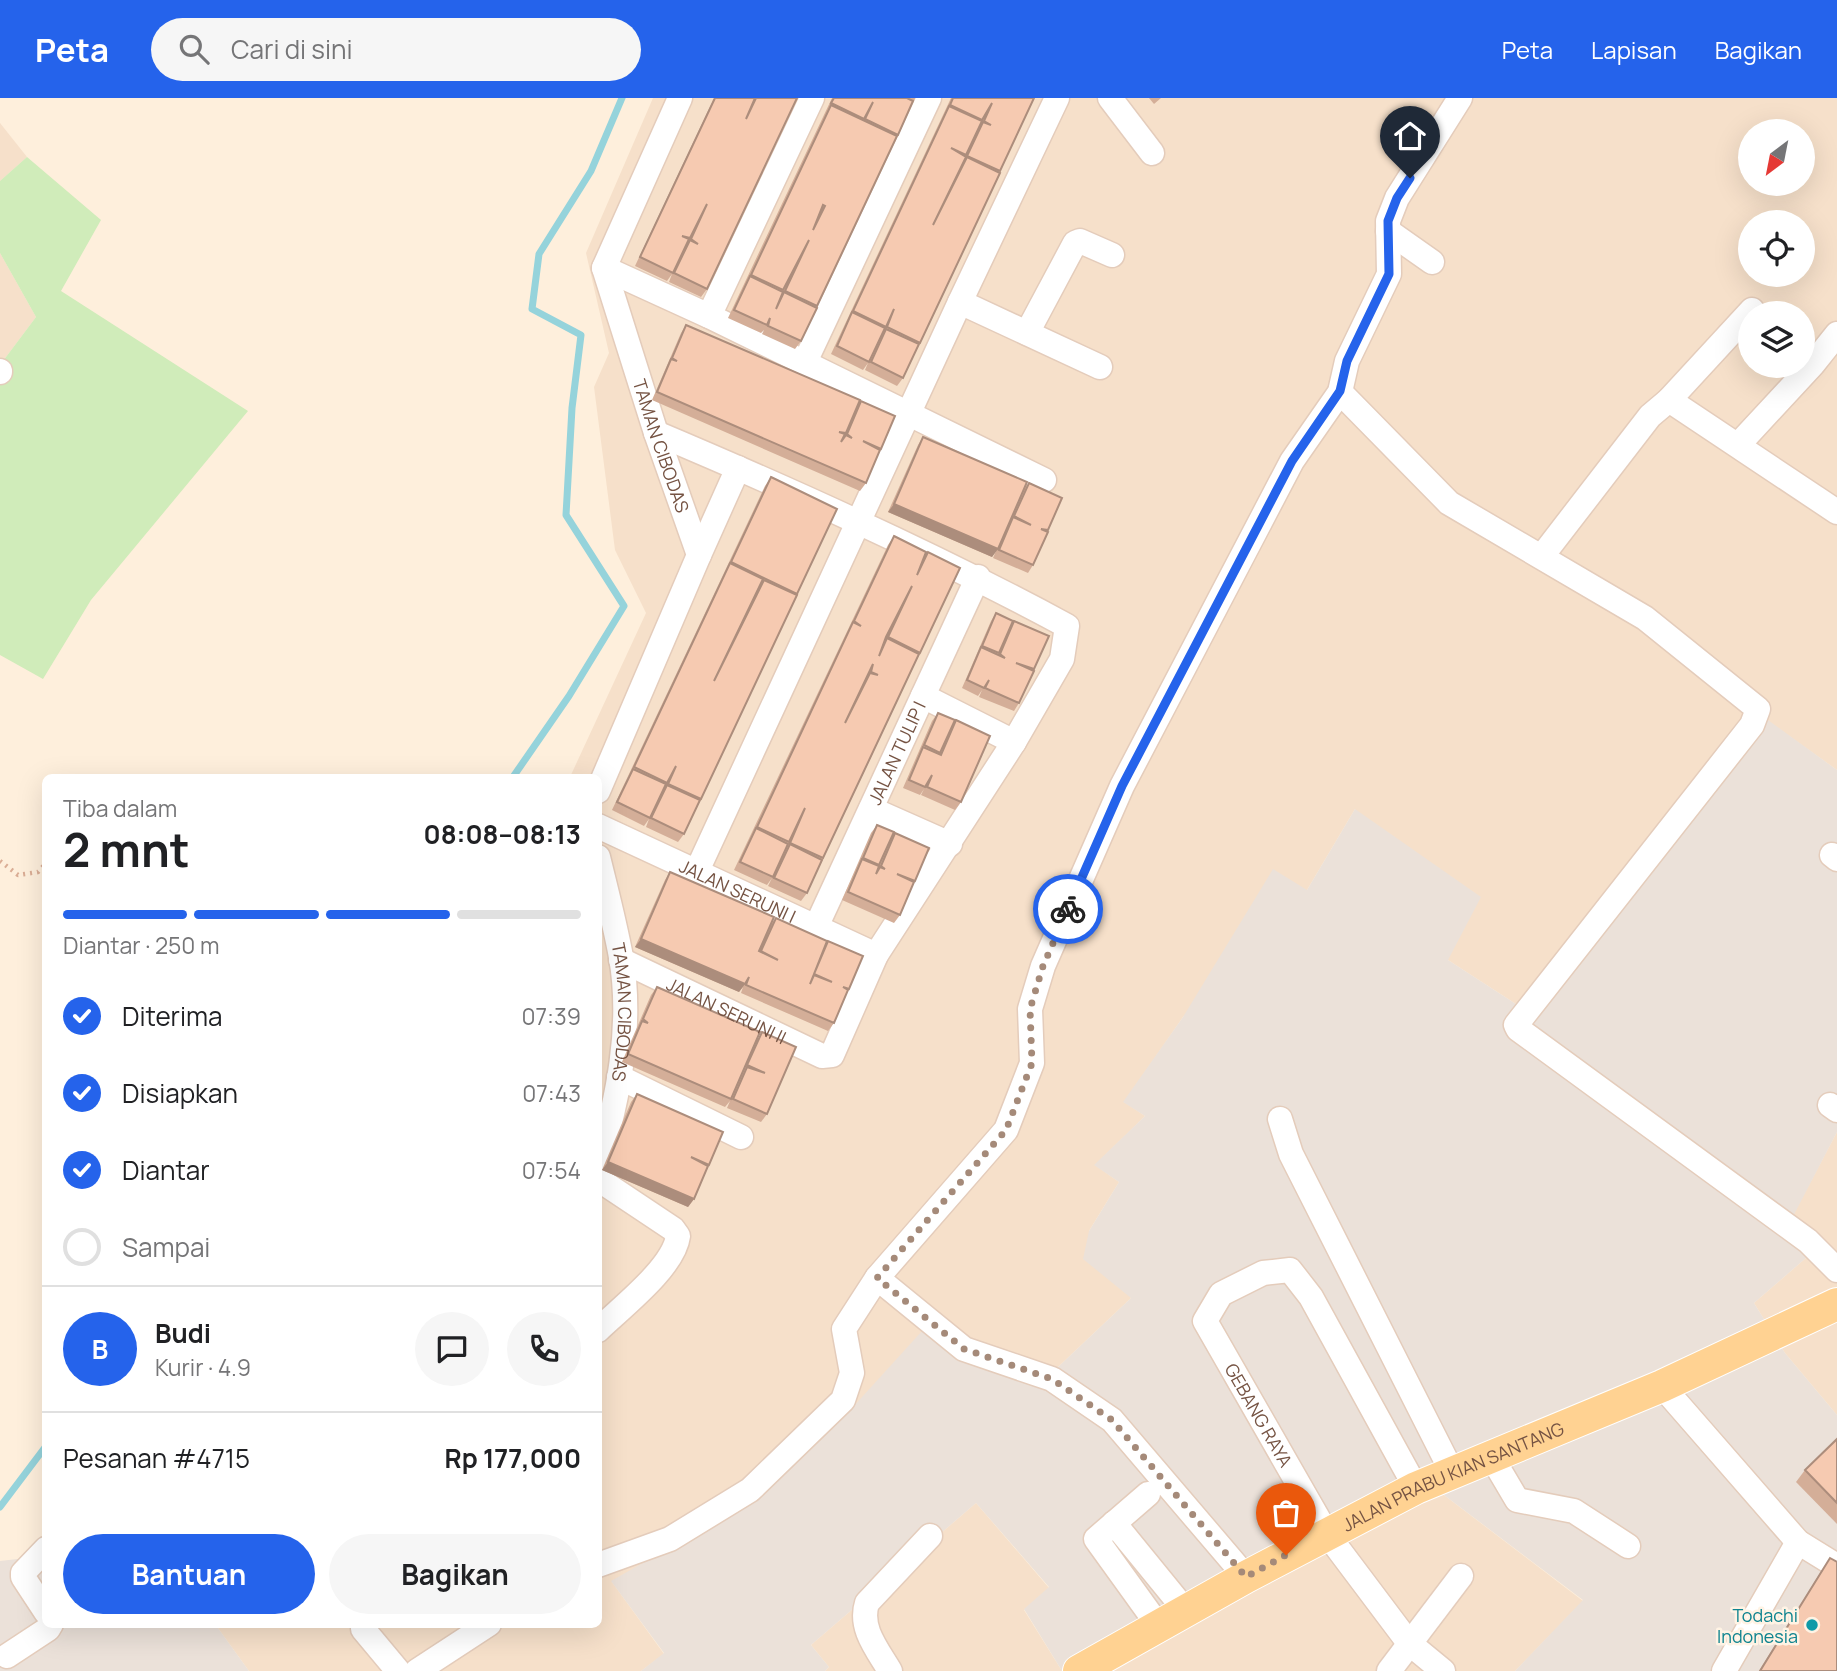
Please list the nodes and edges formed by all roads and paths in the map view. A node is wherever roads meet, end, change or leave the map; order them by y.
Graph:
1 (680, 98) edge
2 (812, 98) edge
3 (929, 98) edge
4 (1057, 98) edge
5 (1110, 98) edge
6 (1461, 98) edge
7 (1152, 153) dead end
8 (1388, 231) junction
9 (1112, 255) dead end
10 (1432, 262) dead end
11 (604, 268) junction
12 (960, 302) junction
13 (709, 316) junction
14 (1738, 325) edge
15 (1027, 333) junction
16 (1837, 334) edge
17 (805, 362) junction
18 (1100, 367) dead end
19 (1340, 391) junction
20 (1669, 400) junction
21 (908, 413) junction
22 (656, 433) junction
23 (1738, 445) junction
24 (738, 468) junction
25 (1044, 480) dead end
26 (1837, 512) edge
27 (858, 522) junction
28 (699, 555) junction
29 (1542, 556) junction
30 (978, 578) junction
31 (923, 696) junction
32 (1014, 742) junction
33 (602, 782) edge
34 (871, 809) junction
35 (602, 828) edge
36 (950, 844) junction
37 (0, 861) edge
38 (42, 868) edge
39 (696, 873) junction
40 (602, 875) edge
41 (816, 927) junction
42 (876, 955) junction
43 (621, 960) junction
44 (619, 1077) junction
45 (1280, 1119) dead end
46 (741, 1137) dead end
47 (602, 1153) edge
48 (602, 1182) edge
49 (1837, 1270) edge
50 (877, 1278) junction
51 (1837, 1304) edge
52 (602, 1326) edge
53 (1662, 1386) junction
54 (1492, 1456) junction
55 (1452, 1472) junction
56 (1416, 1488) junction
57 (1148, 1494) dead end
58 (1327, 1534) junction
59 (930, 1535) dead end
60 (1798, 1542) junction
61 (1628, 1546) dead end
62 (42, 1554) edge
63 (602, 1564) edge
64 (1837, 1566) edge
65 (1461, 1576) dead end
66 (1246, 1577) junction
67 (42, 1606) edge
68 (1172, 1618) junction
69 (49, 1628) edge
70 (484, 1628) edge
71 (363, 1629) dead end
72 (1409, 1643) junction
73 (7, 1656) dead end
74 (430, 1668) edge
75 (398, 1671) edge
76 (890, 1671) edge
77 (1079, 1671) edge
78 (1389, 1671) edge
79 (1443, 1671) edge
80 (1724, 1671) edge

1 - 11 street
2 - 13 street
3 - 17 street
4 - 12 street
5 - 7 street
6 - 8 street
8 - 10 street
8 - 19 street
9 - 15 street
11 - 13 street
11 - 22 street, TAMAN CIBODAS
12 - 15 street
12 - 21 street
13 - 17 street
14 - 20 street
15 - 18 street
16 - 23 street
17 - 21 street
19 - 29 street
19 - 50 street
20 - 23 street
20 - 29 street
21 - 25 street
21 - 27 street
22 - 24 street
22 - 28 street, TAMAN CIBODAS
23 - 26 street
24 - 27 street
24 - 28 street
27 - 30 street
27 - 39 street
28 - 33 street
29 - 49 street
30 - 31 street, JALAN TULIP I
30 - 32 street
31 - 32 street
31 - 34 street, JALAN TULIP I
32 - 36 street
34 - 36 street
34 - 41 street, JALAN TULIP I
35 - 39 street, JALAN SERUNI I
36 - 42 street
37 - 38 path
39 - 41 street, JALAN SERUNI I
40 - 43 street, TAMAN CIBODAS
41 - 42 street, JALAN SERUNI I
42 - 43 street, JALAN SERUNI II
43 - 44 street, TAMAN CIBODAS
44 - 46 street
44 - 47 street, TAMAN CIBODAS
45 - 55 street
48 - 52 street
50 - 63 street
50 - 66 street
51 - 53 main road, JALAN PRABU KIAN SANTANG
53 - 54 main road, JALAN PRABU KIAN SANTANG
53 - 60 street
54 - 55 main road, JALAN PRABU KIAN SANTANG
54 - 61 street
55 - 56 main road, JALAN PRABU KIAN SANTANG
56 - 58 main road, JALAN PRABU KIAN SANTANG
56 - 58 street, GEBANG RAYA
57 - 68 street
58 - 66 main road, JALAN PRABU KIAN SANTANG
58 - 72 street, GEBANG RAYA
59 - 76 street
60 - 64 street
60 - 80 street
62 - 67 street
65 - 72 street
66 - 68 main road, JALAN PRABU KIAN SANTANG
68 - 77 main road, JALAN PRABU KIAN SANTANG
69 - 73 street
70 - 74 street
71 - 75 street
72 - 78 street
72 - 79 street, GEBANG RAYA

